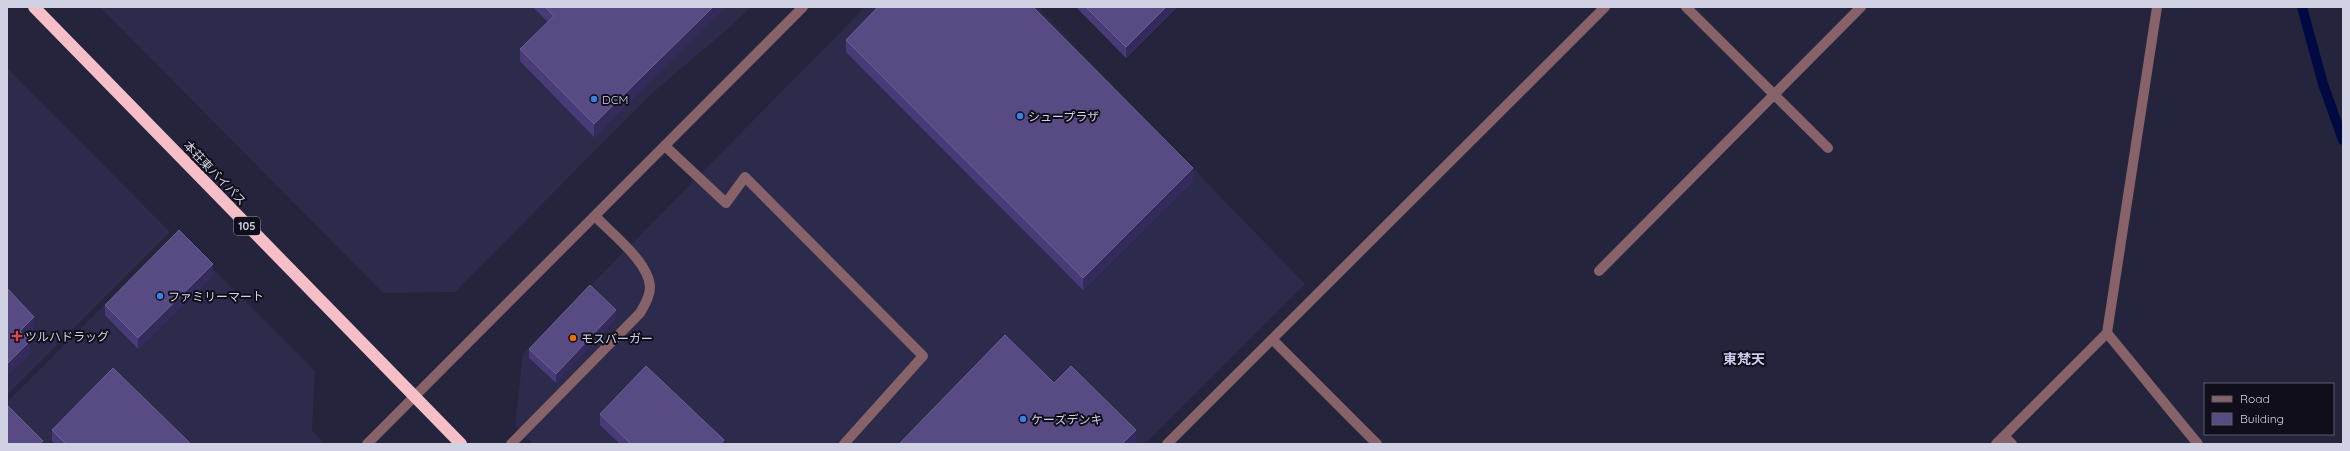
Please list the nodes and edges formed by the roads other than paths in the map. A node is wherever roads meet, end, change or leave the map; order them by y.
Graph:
1 (34, 7) edge
2 (803, 7) edge
3 (1604, 7) edge
4 (1686, 7) edge
5 (1861, 7) edge
6 (2157, 7) edge
7 (1774, 95) junction
8 (665, 146) junction
9 (1828, 148) dead end
10 (595, 216) junction
11 (1599, 271) dead end
12 (2107, 333) junction
13 (1273, 340) junction
14 (415, 396) junction
15 (2004, 436) junction
16 (366, 444) edge
17 (461, 444) edge
18 (511, 444) edge
19 (844, 444) edge
20 (1167, 444) edge
21 (1377, 444) edge
22 (1996, 444) edge
23 (2012, 444) edge
24 (2198, 444) edge

1 - 14 highway, 本荘東バイパス / 105
2 - 8 street
3 - 13 street
4 - 7 street
5 - 7 street
6 - 12 street
7 - 9 street
7 - 11 street
8 - 10 street
8 - 19 street
10 - 14 street
10 - 18 street
12 - 15 street
12 - 24 street
13 - 20 street
13 - 21 street
14 - 16 street
14 - 17 highway, 本荘東バイパス / 105
15 - 22 street
15 - 23 street

